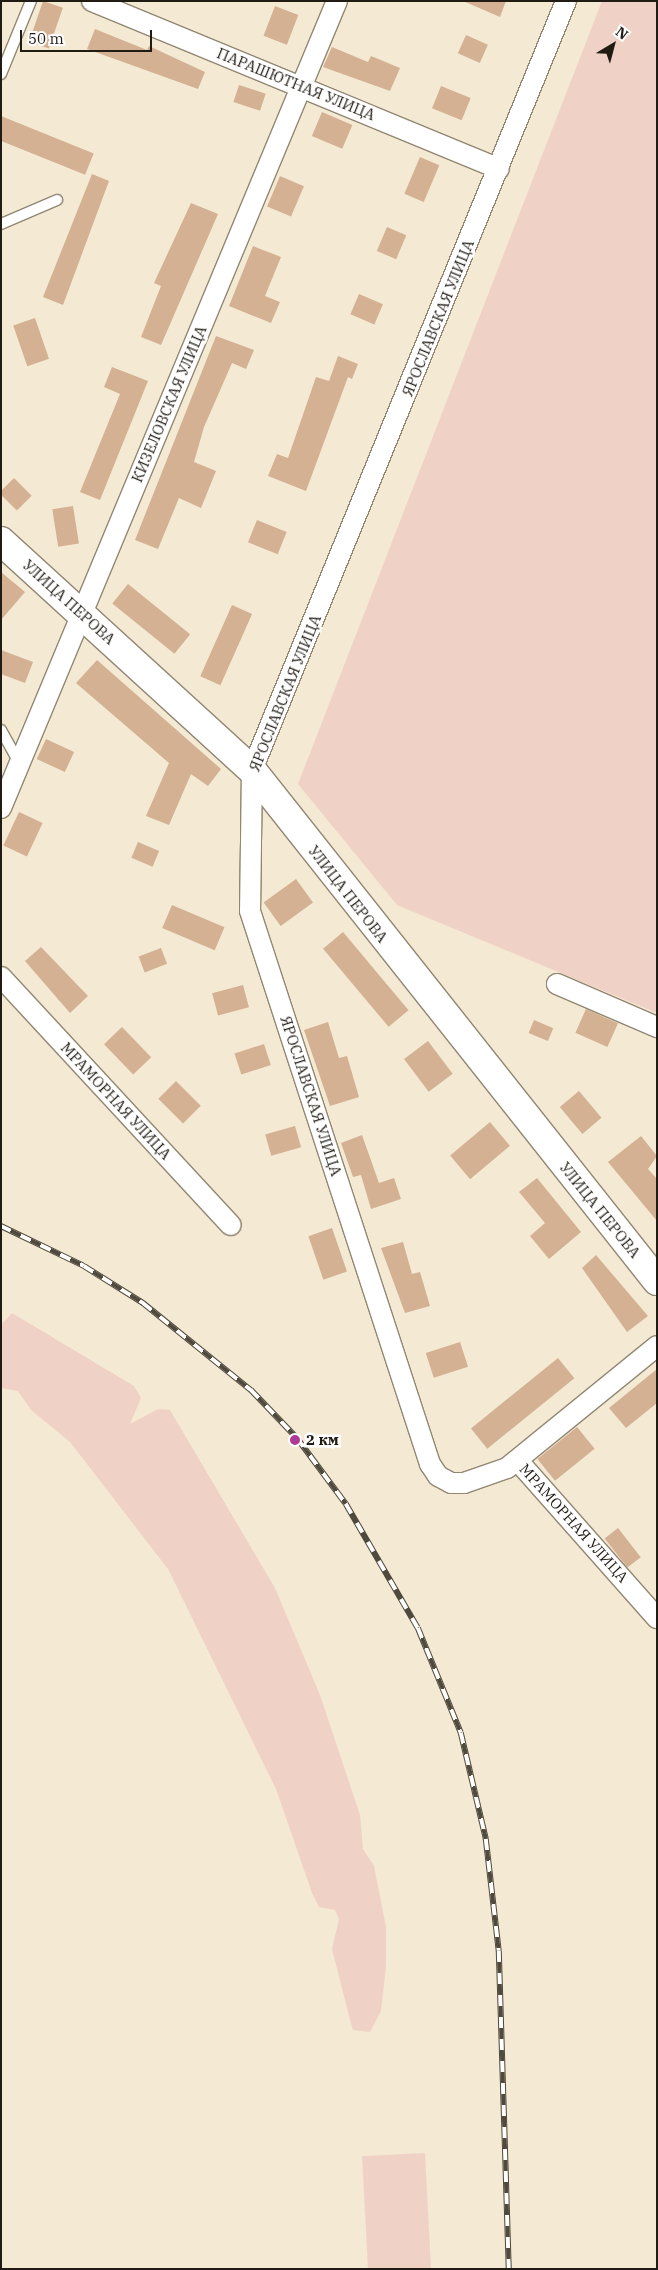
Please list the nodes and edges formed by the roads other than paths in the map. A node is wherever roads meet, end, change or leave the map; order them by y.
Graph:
1 (31, 1) edge
2 (92, 1) edge
3 (337, 1) edge
4 (566, 1) edge
5 (1, 74) edge
6 (302, 87) junction
7 (499, 169) junction
8 (57, 200) dead end
9 (1, 224) edge
10 (1, 542) edge
11 (81, 612) junction
12 (1, 730) edge
13 (20, 764) junction
14 (252, 770) junction
15 (1, 808) edge
16 (1, 976) edge
17 (557, 984) dead end
18 (657, 1027) edge
19 (231, 1226) dead end
20 (657, 1281) edge
21 (657, 1346) edge
22 (518, 1461) junction
23 (430, 1464) joint
24 (657, 1618) edge

1 - 5 lane
2 - 6 street, ПАРАШЮТНАЯ УЛИЦА
3 - 6 street, КИЗЕЛОВСКАЯ УЛИЦА
4 - 7 street, ЯРОСЛАВСКАЯ УЛИЦА
6 - 7 street, ПАРАШЮТНАЯ УЛИЦА
6 - 11 street, КИЗЕЛОВСКАЯ УЛИЦА
7 - 14 street, ЯРОСЛАВСКАЯ УЛИЦА
8 - 9 lane
10 - 11 main road, УЛИЦА ПЕРОВА
11 - 13 street, КИЗЕЛОВСКАЯ УЛИЦА
11 - 14 main road, УЛИЦА ПЕРОВА
12 - 13 lane
13 - 15 street, КИЗЕЛОВСКАЯ УЛИЦА
14 - 20 main road, УЛИЦА ПЕРОВА
14 - 23 street, ЯРОСЛАВСКАЯ УЛИЦА
16 - 19 street, МРАМОРНАЯ УЛИЦА
17 - 18 street
21 - 22 street
22 - 23 street, МРАМОРНАЯ УЛИЦА
22 - 24 street, МРАМОРНАЯ УЛИЦА

